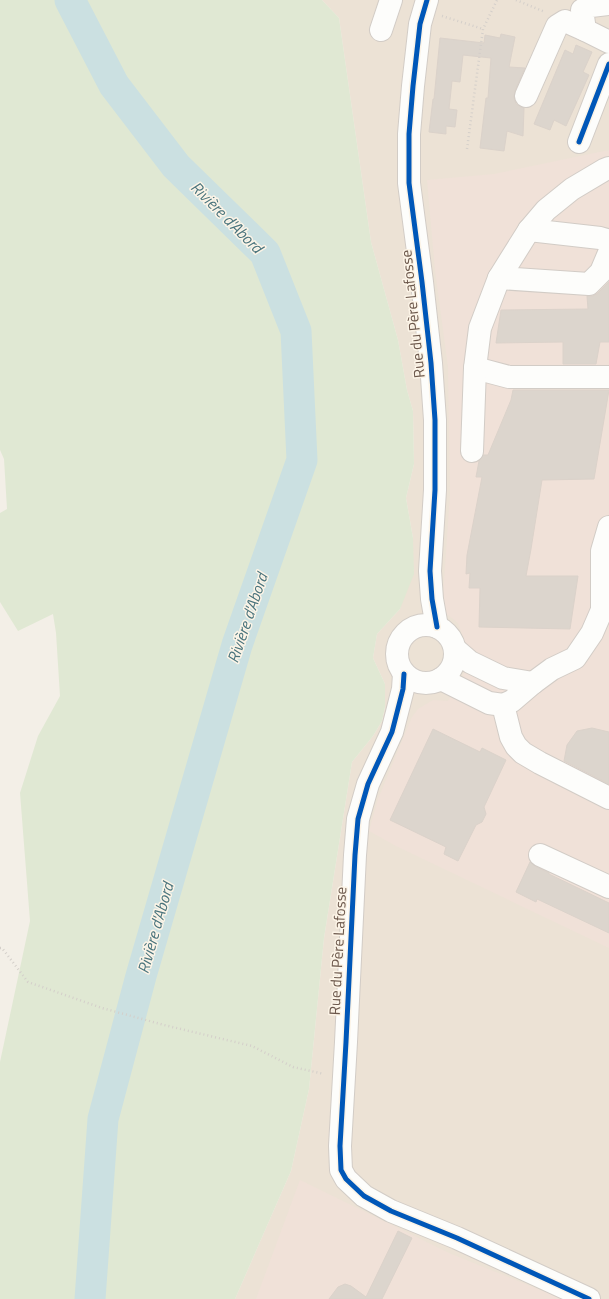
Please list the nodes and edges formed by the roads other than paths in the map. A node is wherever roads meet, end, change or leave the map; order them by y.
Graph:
1 (391, 0) edge
2 (609, 4) edge
3 (426, 5) edge
4 (380, 30) dead end
5 (585, 30) junction
6 (609, 42) edge
7 (609, 64) edge
8 (526, 96) dead end
9 (579, 142) dead end
10 (609, 168) edge
11 (528, 230) junction
12 (609, 245) edge
13 (609, 253) edge
14 (499, 278) junction
15 (475, 368) junction
16 (609, 377) edge
17 (472, 451) dead end
18 (609, 527) edge
19 (430, 571) junction
20 (437, 627) junction
21 (412, 628) junction
22 (455, 650) junction
23 (404, 674) junction
24 (434, 682) junction
25 (533, 683) junction
26 (503, 705) junction
27 (392, 732) junction
28 (609, 798) edge
29 (540, 855) dead end
30 (609, 887) edge
31 (589, 1299) edge

1 - 4 street
2 - 5 street
3 - 19 street, Rue du Père Lafosse
5 - 6 street
5 - 8 street
7 - 9 street
10 - 11 street
11 - 12 street
11 - 14 street
13 - 14 street
14 - 15 street
15 - 16 street
15 - 17 street
18 - 25 street
19 - 20 street, Rue du Père Lafosse
19 - 21 street, Rue du Père Lafosse
20 - 21 street
20 - 22 street
21 - 23 street
22 - 24 street
22 - 25 street
23 - 24 street
23 - 27 street, Rue du Père Lafosse
24 - 26 street
24 - 27 street, Rue du Père Lafosse
25 - 26 street
26 - 28 street
27 - 31 street, Rue du Père Lafosse
29 - 30 street

